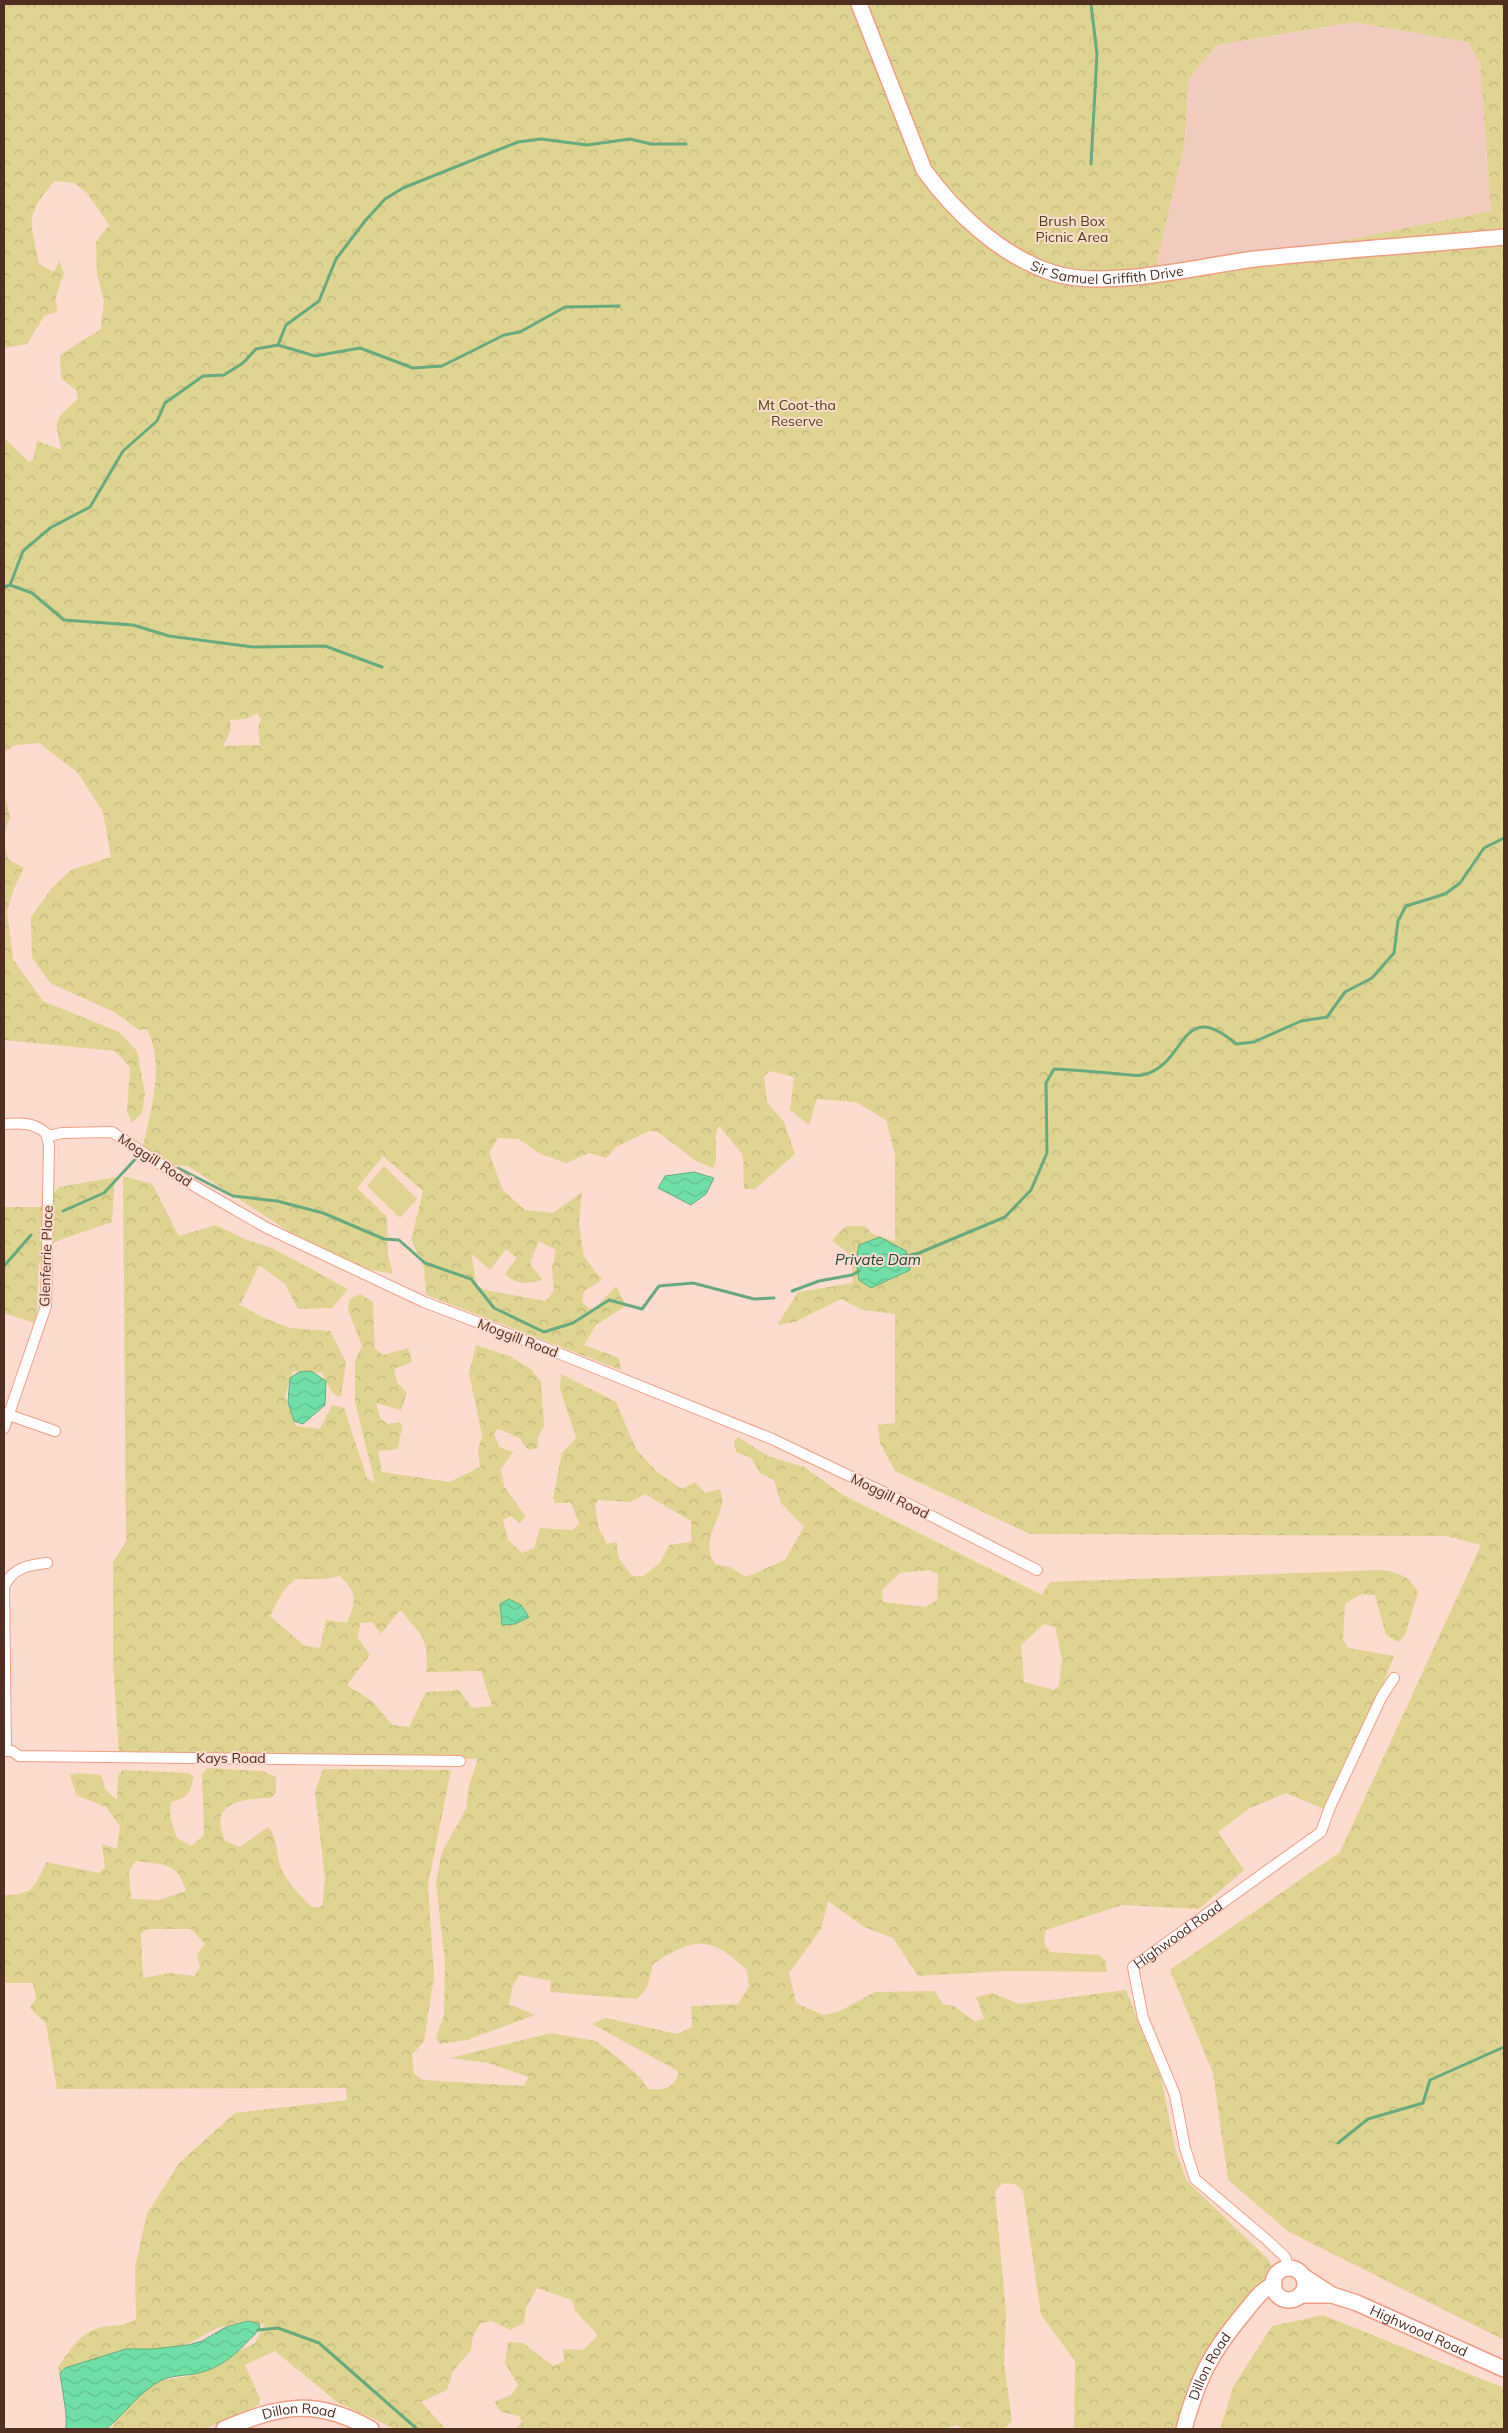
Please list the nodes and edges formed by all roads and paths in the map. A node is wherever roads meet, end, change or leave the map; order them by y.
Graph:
1 (859, 4) edge
2 (1504, 237) edge
3 (4, 1124) edge
4 (48, 1136) junction
5 (9, 1415) junction
6 (4, 1428) edge
7 (55, 1431) dead end
8 (47, 1563) dead end
9 (1037, 1570) dead end
10 (1394, 1678) dead end
11 (5, 1751) edge
12 (460, 1761) dead end
13 (1289, 2268) junction
14 (1303, 2276) junction
15 (1277, 2291) junction
16 (1300, 2295) junction
17 (1332, 2295) junction
18 (1504, 2369) edge
19 (224, 2429) edge
20 (370, 2429) edge
21 (1184, 2429) edge

1 - 2 main road, Sir Samuel Griffith Drive
3 - 4 street
4 - 5 street, Glenferrie Place
4 - 9 street, Moggill Road
5 - 6 street, Glenferrie Place
5 - 7 street
8 - 11 street
10 - 13 street, Highwood Road
11 - 12 street, Kays Road
13 - 14 main road
13 - 15 main road
14 - 16 main road
14 - 17 main road, Highwood Road
15 - 16 main road
15 - 21 main road, Dillon Road
16 - 17 main road, Highwood Road
17 - 18 main road, Highwood Road
19 - 20 main road, Dillon Road

